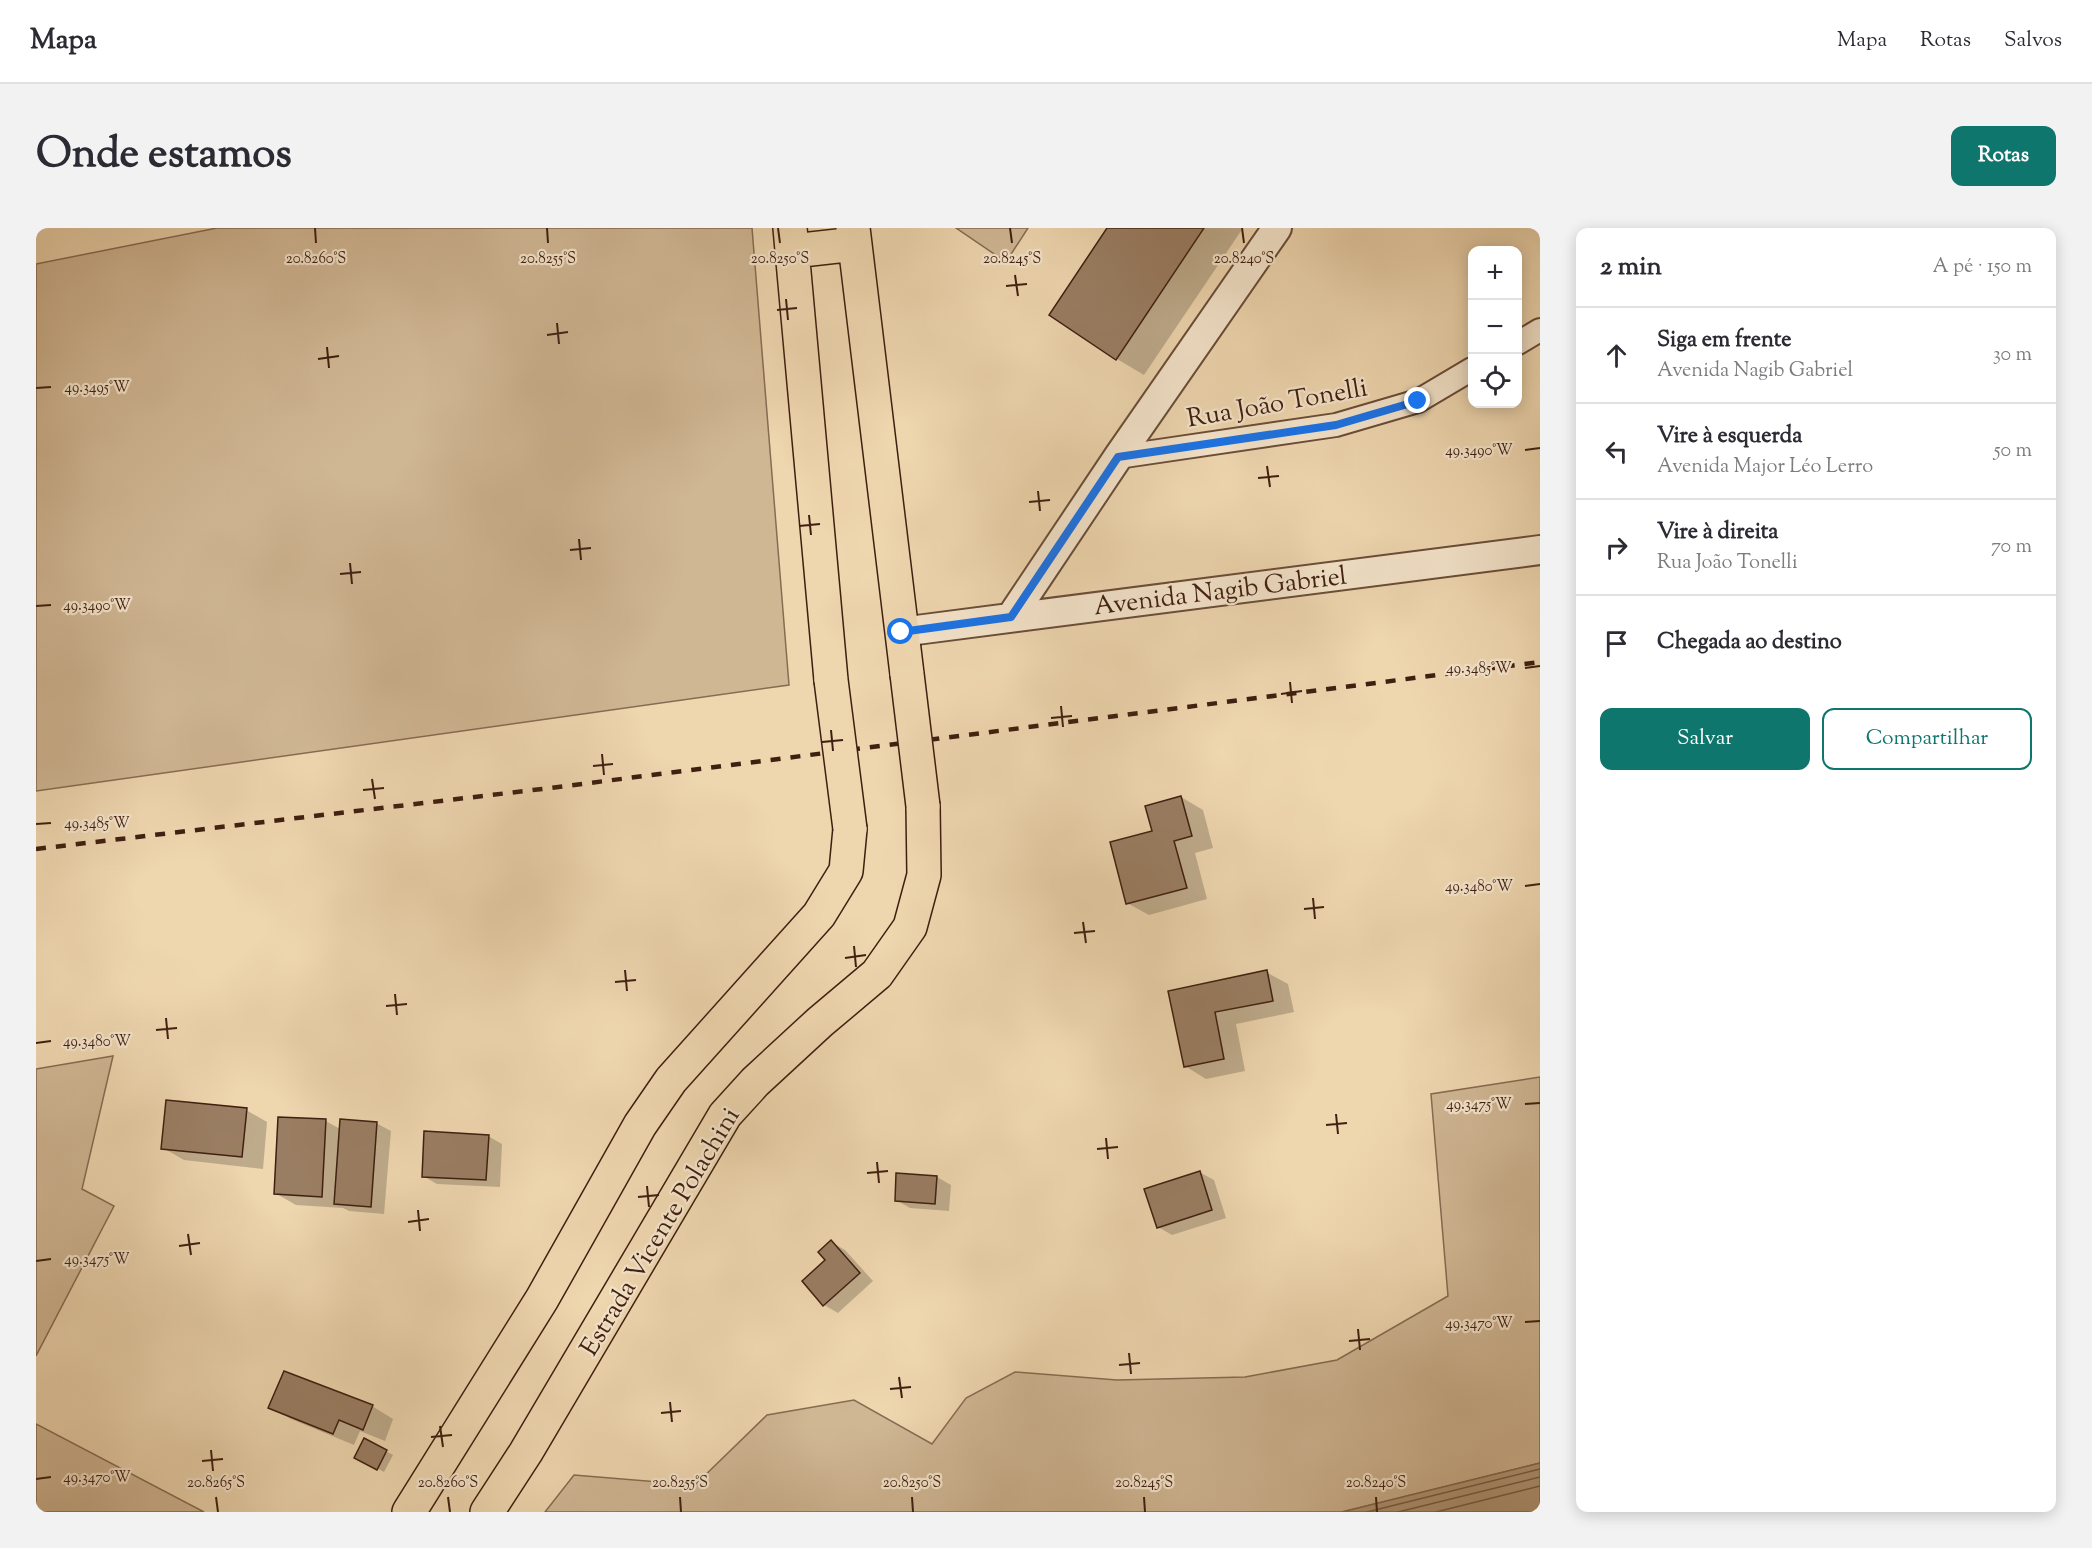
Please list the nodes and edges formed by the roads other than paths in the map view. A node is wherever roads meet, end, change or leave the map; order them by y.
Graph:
1 (1278, 228) edge
2 (854, 236) edge
3 (791, 240) edge
4 (1540, 330) edge
5 (1522, 341) edge
6 (1468, 372) edge
7 (1118, 457) junction
8 (1540, 550) edge
9 (1011, 617) junction
10 (901, 632) junction
11 (410, 1512) edge
12 (487, 1512) edge

1 - 7 street
2 - 3 main road
2 - 10 main road, Estrada Vicente Polachini
3 - 11 main road, bridge
4 - 5 street
6 - 7 street, Rua João Tonelli
7 - 9 street
8 - 9 street, Avenida Nagib Gabriel
9 - 10 street, Avenida Nagib Gabriel
10 - 12 main road, Estrada Vicente Polachini, bridge

